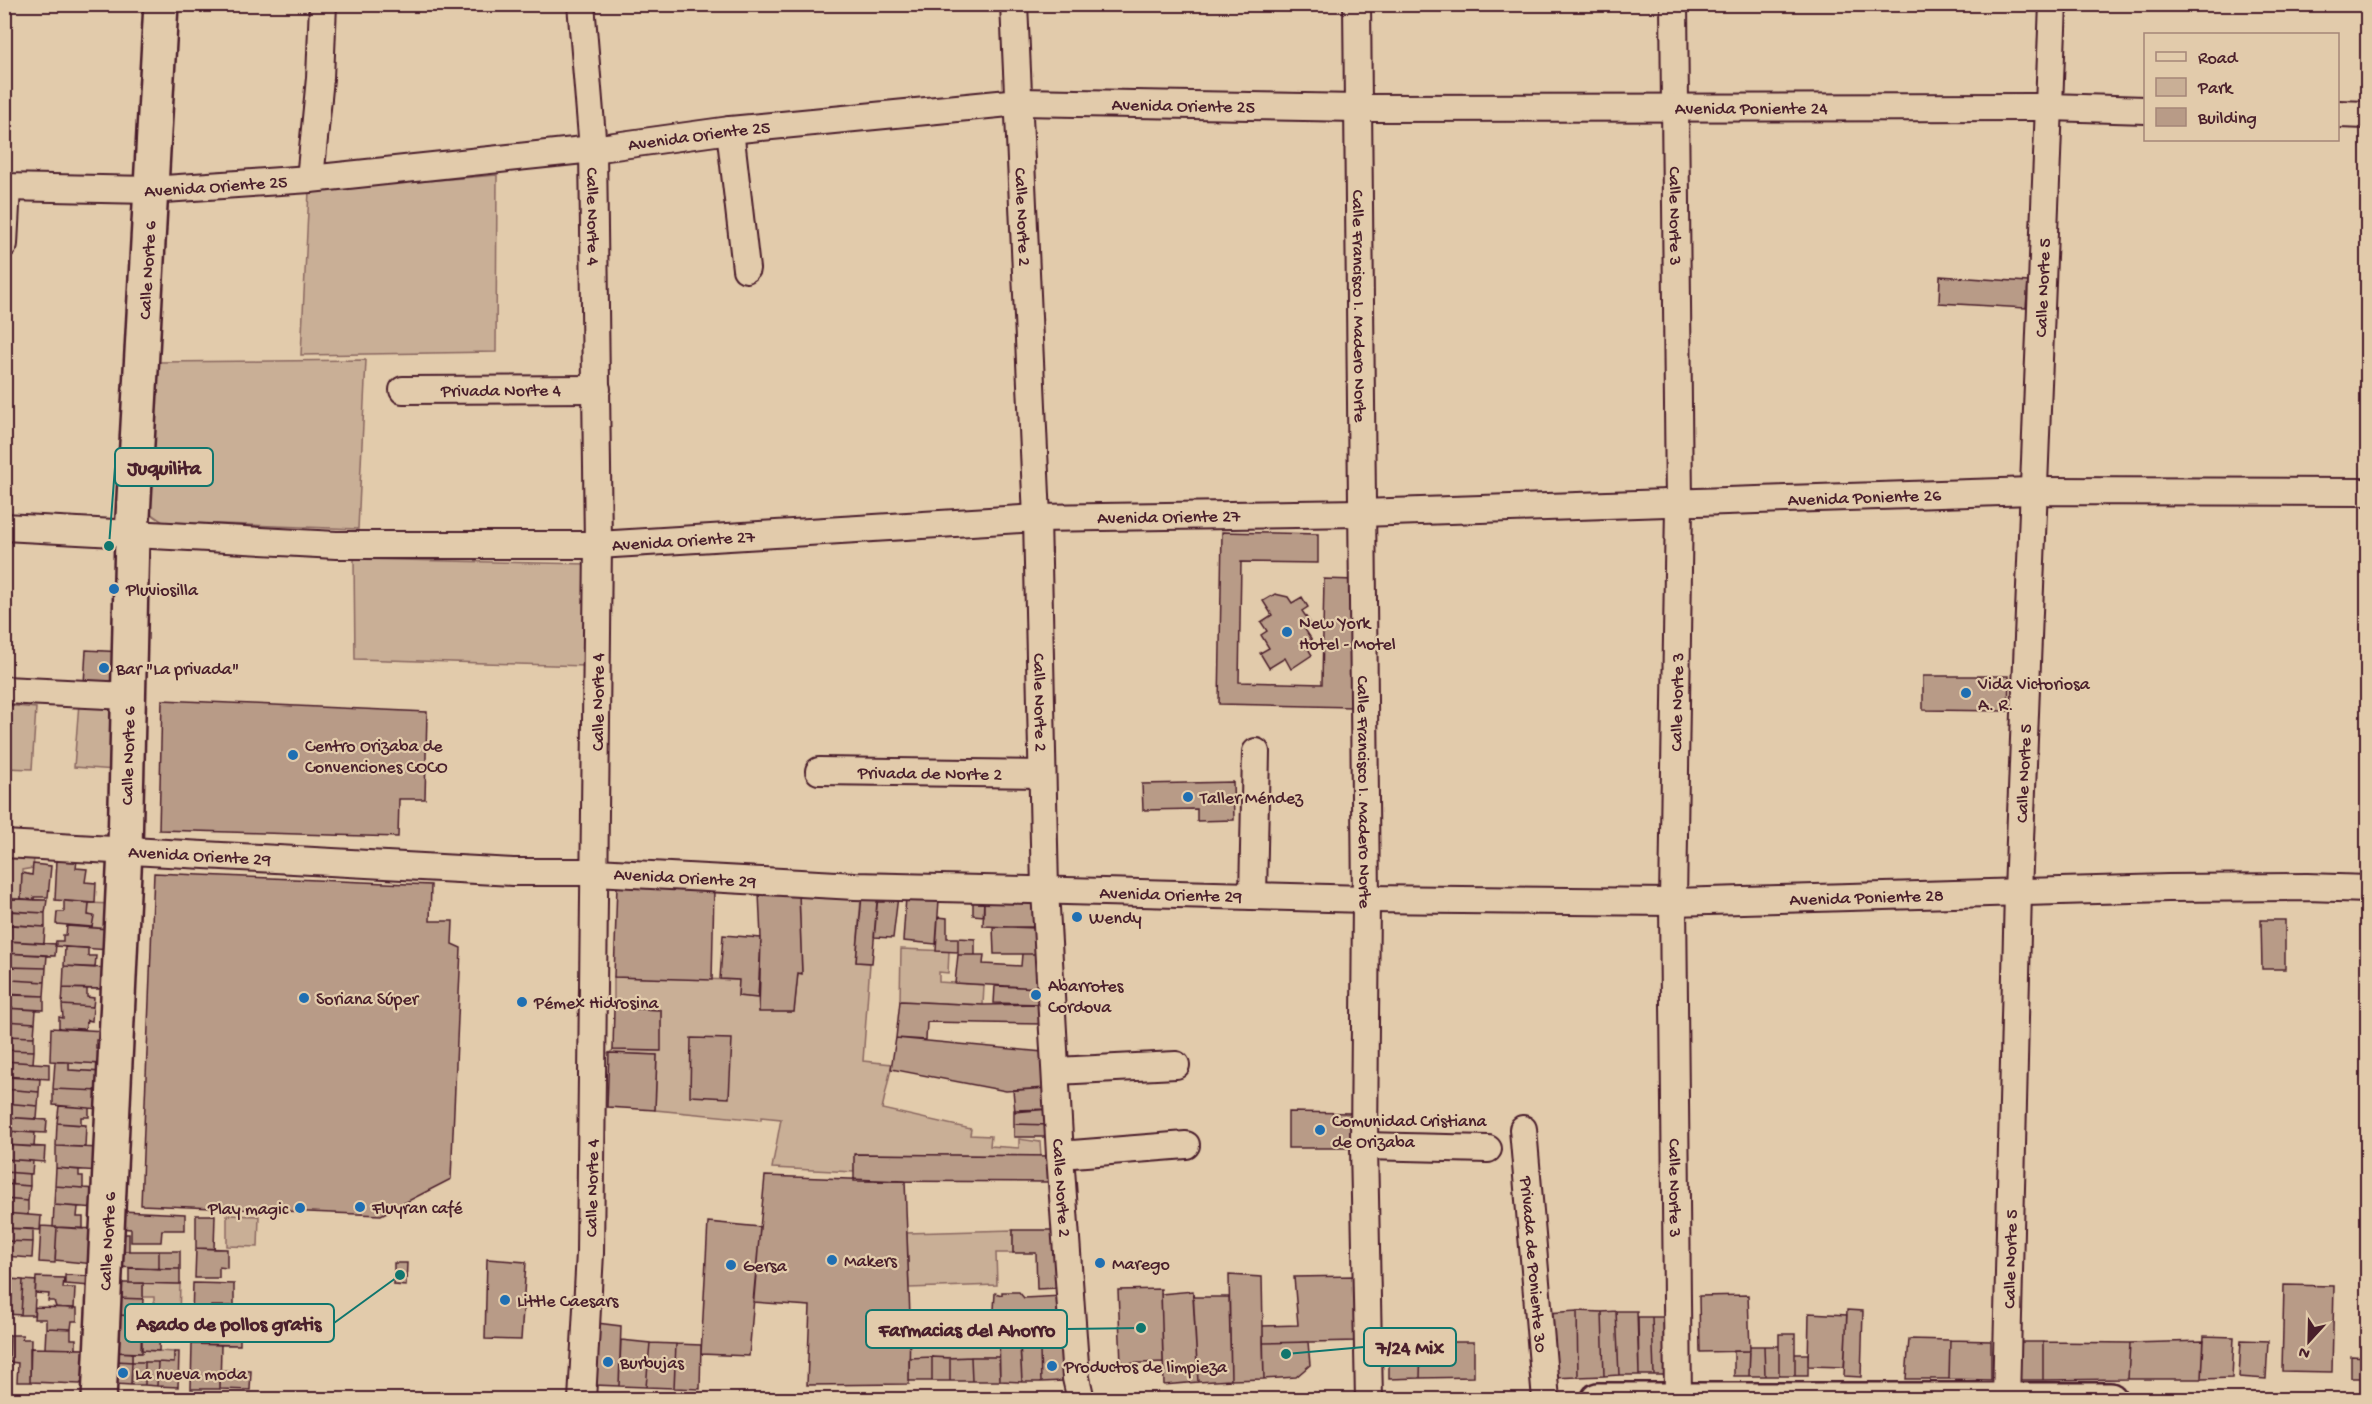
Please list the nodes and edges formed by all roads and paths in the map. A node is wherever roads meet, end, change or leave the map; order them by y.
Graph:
1 (161, 4) edge
2 (323, 4) edge
3 (581, 4) edge
4 (1014, 4) edge
5 (1357, 4) edge
6 (1674, 4) edge
7 (2053, 4) edge
8 (1019, 102) junction
9 (1674, 107) junction
10 (2050, 107) junction
11 (1358, 108) junction
12 (2144, 110) edge
13 (2339, 114) edge
14 (2367, 115) edge
15 (730, 130) junction
16 (593, 149) junction
17 (310, 179) junction
18 (6, 187) edge
19 (150, 190) junction
20 (4, 244) edge
21 (746, 269) dead end
22 (597, 389) junction
23 (403, 390) dead end
24 (2032, 491) junction
25 (2367, 492) edge
26 (1679, 504) junction
27 (1361, 513) junction
28 (1037, 518) junction
29 (4, 527) edge
30 (132, 535) junction
31 (598, 545) junction
32 (4, 690) edge
33 (128, 696) junction
34 (1256, 752) dead end
35 (819, 771) dead end
36 (1041, 774) junction
37 (4, 844) edge
38 (125, 850) junction
39 (596, 872) junction
40 (2367, 889) edge
41 (1045, 890) junction
42 (2018, 891) junction
43 (1253, 896) junction
44 (1366, 899) junction
45 (1673, 902) junction
46 (1176, 1065) dead end
47 (1056, 1071) junction
48 (1523, 1129) dead end
49 (1186, 1145) dead end
50 (1365, 1146) junction
51 (1488, 1149) dead end
52 (1060, 1155) junction
53 (1678, 1399) edge
54 (2006, 1399) edge
55 (2083, 1399) edge
56 (99, 1400) edge
57 (582, 1400) edge
58 (1082, 1400) edge
59 (1369, 1400) edge
60 (1546, 1400) edge
61 (1598, 1400) edge
62 (2110, 1400) edge

1 - 19 street, Calle Norte 6
2 - 17 street
3 - 16 street, Calle Norte 4
4 - 8 street, Calle Norte 2
5 - 11 street, Calle Francisco I. Madero Norte
6 - 9 street, Calle Norte 3
7 - 10 street, Calle Norte 5
8 - 11 street, Avenida Oriente 25
8 - 15 street, Avenida Oriente 25
8 - 28 street, Calle Norte 2
9 - 10 street, Avenida Poniente 24
9 - 11 street, Avenida Poniente 24
9 - 26 street, Calle Norte 3
10 - 12 street, Avenida Poniente 24
10 - 24 street, Calle Norte 5
11 - 27 street, Calle Francisco I. Madero Norte
13 - 14 street
15 - 16 street, Avenida Oriente 25
15 - 21 street
16 - 17 street, Avenida Oriente 25
16 - 22 street, Calle Norte 4
17 - 19 street, Avenida Oriente 25
18 - 19 street, Avenida Oriente 25
18 - 20 street
19 - 30 street, Calle Norte 6
22 - 23 street, Privada Norte 4
22 - 31 street, Calle Norte 4
24 - 25 street, Avenida Poniente 26
24 - 26 street, Avenida Poniente 26
24 - 42 street, Calle Norte 5
26 - 27 street, Avenida Poniente 26
26 - 45 street, Calle Norte 3
27 - 28 street, Avenida Oriente 27
27 - 44 street, Calle Francisco I. Madero Norte
28 - 31 street, Avenida Oriente 27
28 - 36 street, Calle Norte 2
29 - 30 street, Avenida Oriente 27
30 - 31 street, Avenida Oriente 27
30 - 33 street, Calle Norte 6
31 - 39 street, Calle Norte 4
32 - 33 street
33 - 38 street, Calle Norte 6
34 - 43 street
35 - 36 street, Privada de Norte 2
36 - 41 street, Calle Norte 2
37 - 38 street, Avenida Oriente 29
38 - 39 street, Avenida Oriente 29
38 - 56 street, Calle Norte 6
39 - 41 street, Avenida Oriente 29
39 - 57 street, Calle Norte 4
40 - 42 street, Avenida Poniente 28
41 - 43 street, Avenida Oriente 29
41 - 47 street, Calle Norte 2
42 - 45 street, Avenida Poniente 28
42 - 54 street, Calle Norte 5
43 - 44 street, Avenida Oriente 29
44 - 45 street, Avenida Poniente 28
44 - 50 street, Calle Francisco I. Madero Norte
45 - 53 street, Calle Norte 3
46 - 47 street
47 - 52 street, Calle Norte 2
48 - 60 street, Privada de Poniente 30
49 - 52 street
50 - 51 street
50 - 59 street, Calle Francisco I. Madero Norte
52 - 58 street, Calle Norte 2
53 - 54 street
53 - 61 street
54 - 55 street
55 - 62 street

